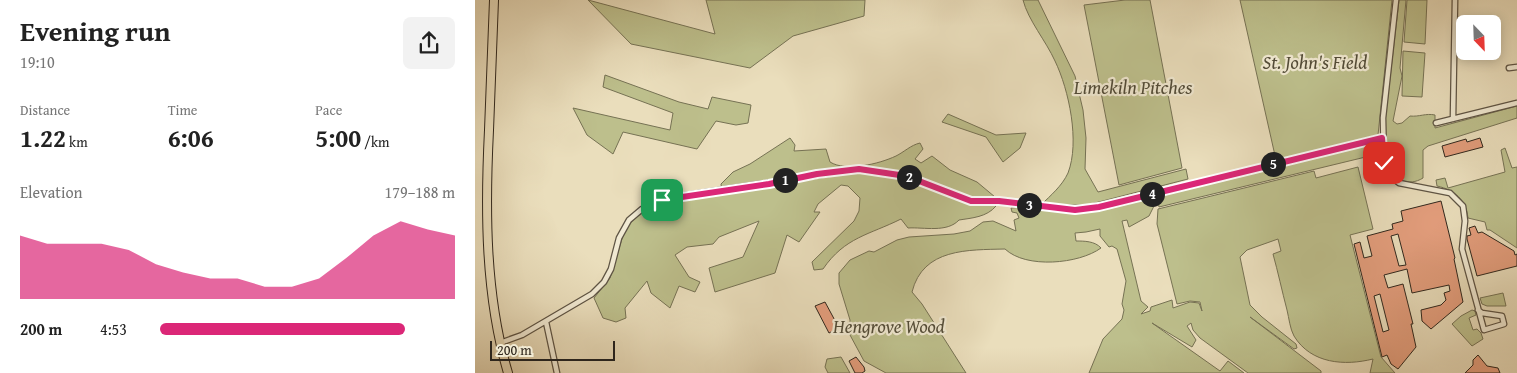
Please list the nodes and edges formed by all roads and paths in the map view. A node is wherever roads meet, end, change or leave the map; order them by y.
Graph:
1 (494, 0) edge
2 (1396, 0) edge
3 (1455, 0) edge
4 (1517, 67) edge
5 (1509, 68) dead end
6 (1517, 103) edge
7 (1453, 119) junction
8 (1436, 122) dead end
9 (1382, 138) junction
10 (1478, 310) junction
11 (546, 322) junction
12 (500, 343) junction
13 (508, 373) edge
14 (557, 373) edge

1 - 12 highway
2 - 9 street
3 - 7 street
4 - 5 street
6 - 7 street
7 - 8 street
9 - 10 street
9 - 11 street
10 - 10 street
11 - 12 street
11 - 14 street
12 - 13 highway

